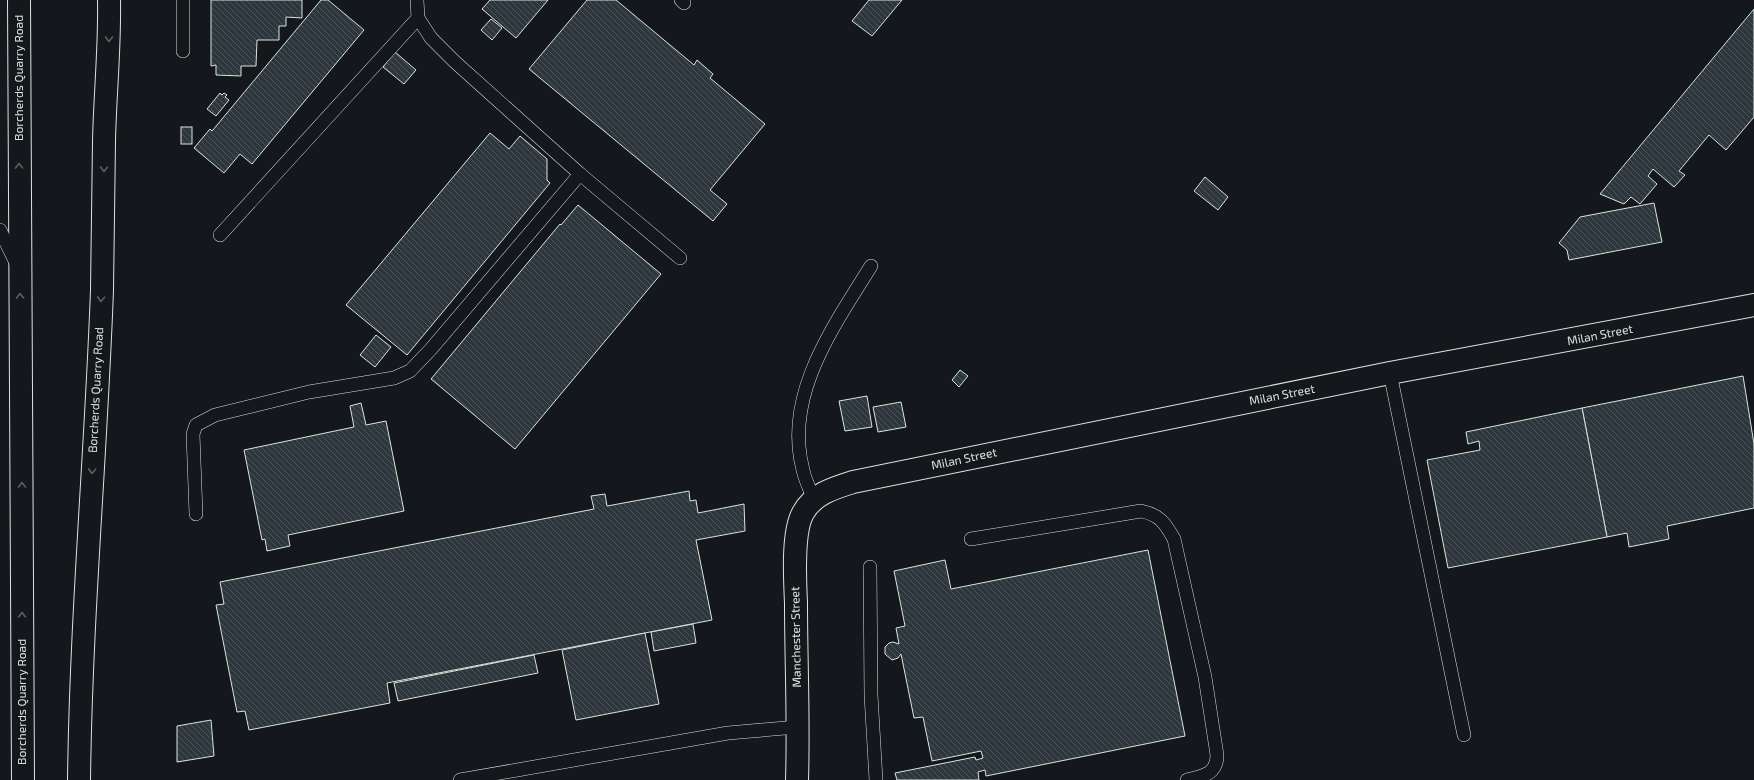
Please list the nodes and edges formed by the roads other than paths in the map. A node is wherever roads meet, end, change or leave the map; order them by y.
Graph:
1 (20, 0) edge
2 (109, 0) edge
3 (183, 0) edge
4 (417, 0) edge
5 (418, 18) junction
6 (183, 51) dead end
7 (580, 174) junction
8 (0, 230) edge
9 (220, 235) dead end
10 (680, 258) dead end
11 (871, 266) dead end
12 (19, 270) junction
13 (1754, 305) edge
14 (1390, 373) junction
15 (814, 499) junction
16 (196, 514) dead end
17 (971, 539) dead end
18 (870, 567) dead end
19 (797, 727) junction
20 (1464, 735) dead end
21 (22, 780) edge
22 (79, 780) edge
23 (460, 780) edge
24 (797, 780) edge
25 (876, 780) edge
26 (1187, 780) edge

12 -> 1 main road, Borcherds Quarry Road
2 -> 22 main road, Borcherds Quarry Road
3 - 6 lane
4 - 5 lane
5 - 7 lane
5 - 9 lane
7 - 10 lane
7 - 16 lane
8 - 12 lane
11 - 15 lane
21 -> 12 main road, Borcherds Quarry Road
13 - 14 main road, Milan Street
14 - 15 main road, Milan Street
14 - 20 lane
15 - 19 main road, Manchester Street
17 - 26 lane
18 - 25 lane
19 - 23 lane
19 - 24 main road, Manchester Street

